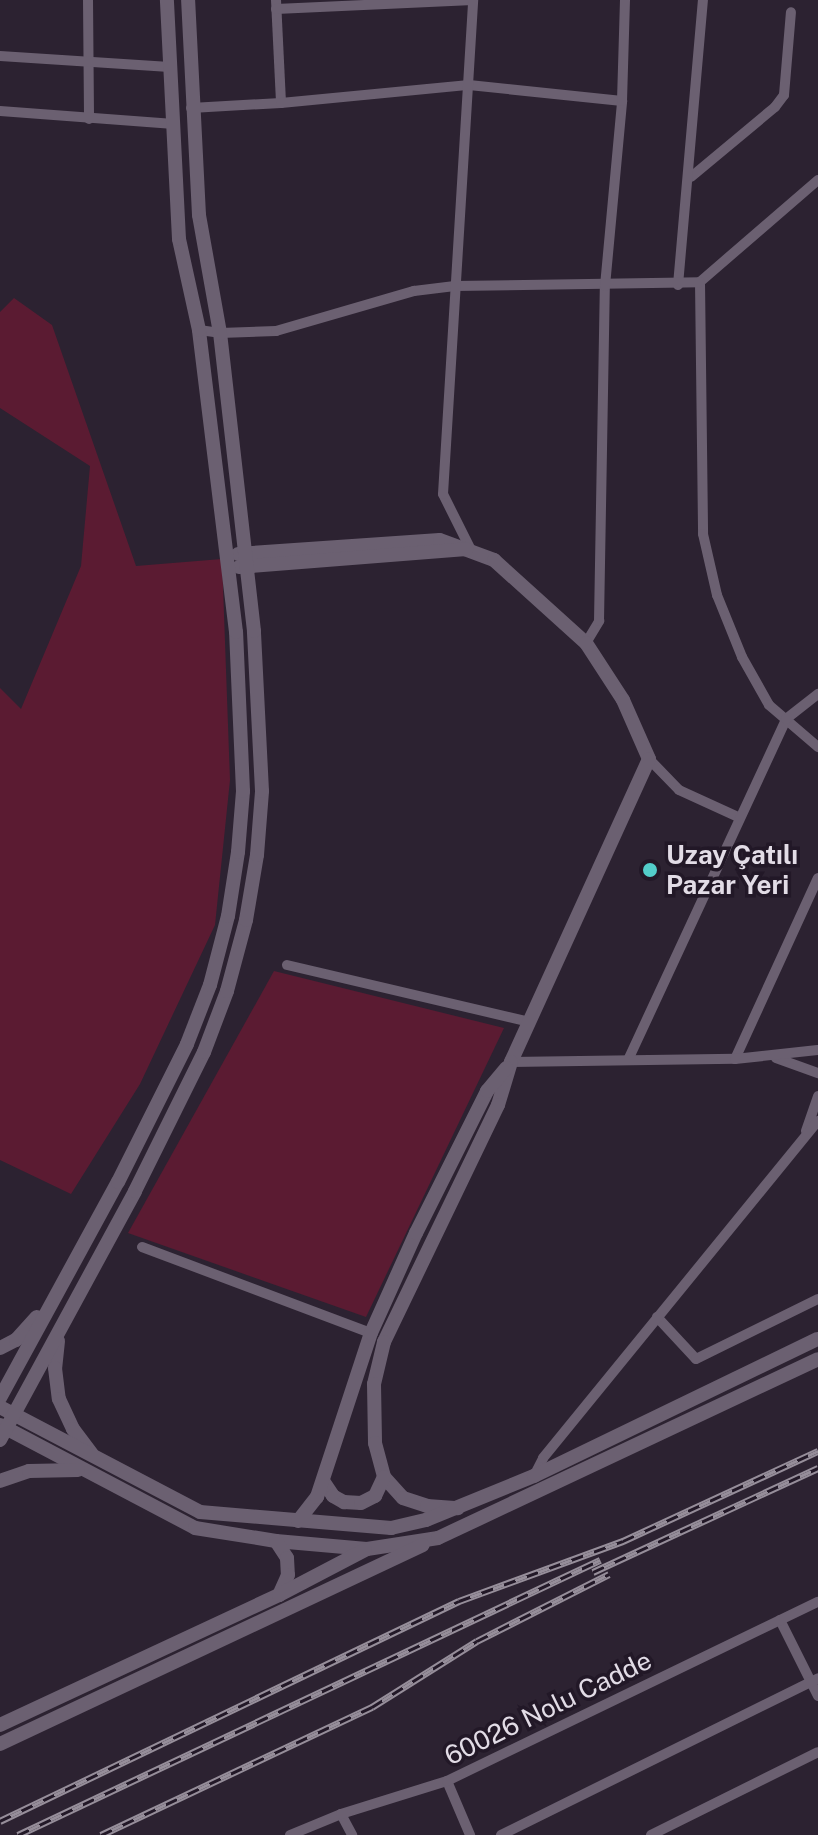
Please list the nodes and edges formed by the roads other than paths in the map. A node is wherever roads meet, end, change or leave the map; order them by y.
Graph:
1 (88, 0) edge
2 (167, 0) edge
3 (188, 0) edge
4 (473, 0) edge
5 (625, 0) edge
6 (703, 0) edge
7 (276, 4) edge
8 (791, 12) dead end
9 (0, 56) edge
10 (89, 64) junction
11 (170, 67) junction
12 (469, 85) junction
13 (622, 101) junction
14 (281, 103) junction
15 (191, 108) junction
16 (0, 111) edge
17 (89, 119) junction
18 (171, 124) junction
19 (691, 177) junction
20 (818, 180) edge
21 (700, 282) junction
22 (678, 285) junction
23 (455, 286) junction
24 (605, 286) junction
25 (199, 330) junction
26 (220, 333) junction
27 (470, 548) junction
28 (246, 560) junction
29 (227, 561) junction
30 (586, 643) junction
31 (818, 694) edge
32 (786, 719) junction
33 (818, 747) edge
34 (649, 759) junction
35 (738, 817) junction
36 (818, 878) edge
37 (287, 965) dead end
38 (530, 1022) junction
39 (818, 1050) edge
40 (770, 1056) junction
41 (735, 1059) junction
42 (628, 1060) junction
43 (511, 1062) junction
44 (818, 1073) edge
45 (818, 1096) edge
46 (818, 1121) edge
47 (805, 1133) junction
48 (142, 1247) dead end
49 (54, 1299) junction
50 (818, 1299) edge
51 (657, 1317) junction
52 (60, 1330) junction
53 (371, 1333) junction
54 (818, 1339) edge
55 (0, 1348) edge
56 (818, 1359) edge
57 (0, 1398) edge
58 (0, 1407) edge
59 (14, 1414) junction
60 (2, 1431) edge
61 (94, 1458) junction
62 (84, 1470) junction
63 (534, 1476) junction
64 (384, 1477) junction
65 (0, 1481) edge
66 (323, 1481) junction
67 (458, 1508) junction
68 (426, 1520) junction
69 (298, 1521) junction
70 (438, 1538) junction
71 (276, 1541) junction
72 (367, 1549) junction
73 (279, 1595) junction
74 (818, 1602) edge
75 (780, 1620) junction
76 (814, 1679) edge
77 (818, 1696) edge
78 (0, 1725) edge
79 (0, 1744) edge
80 (818, 1752) edge
81 (447, 1781) junction
82 (341, 1814) junction
83 (290, 1835) edge
84 (352, 1835) edge
85 (470, 1835) edge
86 (501, 1835) edge
87 (651, 1835) edge

1 - 10 street
2 - 11 street
3 - 15 street
4 - 7 street
4 - 12 street
5 - 13 street
6 - 19 street
7 - 14 street
8 - 19 street
9 - 10 street
10 - 11 street
10 - 17 street
11 - 18 street
12 - 13 street
12 - 14 street
12 - 23 street
13 - 24 street
14 - 15 street
15 - 26 street
16 - 17 street
17 - 18 street
18 - 25 street
19 - 22 street
20 - 21 street
21 - 22 street
21 - 32 street
22 - 24 street
23 - 24 street
23 - 26 street
23 - 27 street
24 - 30 street
25 - 26 street
25 - 29 street
26 - 28 street
27 - 28 street
27 - 30 street
28 - 29 street
28 - 52 street
29 - 49 street
30 - 34 street
31 - 32 street
32 - 33 street
32 - 35 street
34 - 35 street
34 - 38 street
35 - 42 street
36 - 41 street
37 - 38 street
38 - 43 street
39 - 40 street
40 - 41 street
40 - 44 street
41 - 42 street
42 - 43 street
43 - 53 street
43 - 64 street
45 - 47 street
46 - 47 street
47 - 51 street
48 - 53 street
49 - 55 street
49 - 57 street
50 - 51 street
51 - 63 street
52 - 59 street
52 - 61 street
53 - 66 street
54 - 63 street
56 - 70 street
58 - 59 street
59 - 60 street
59 - 61 street
60 - 62 street
61 - 69 street
62 - 65 street
62 - 71 street
63 - 67 street
64 - 66 street
64 - 67 street
66 - 69 street
67 - 68 street
68 - 69 street
68 - 72 street
70 - 72 street
70 - 79 street
71 - 72 street
71 - 73 street
72 - 73 street
73 - 78 street
74 - 75 street, 60026 Nolu Cadde
75 - 76 street
75 - 81 street, 60026 Nolu Cadde
76 - 77 street
76 - 86 street
80 - 87 street
81 - 82 street, 60026 Nolu Cadde
81 - 85 street
82 - 83 street, 60026 Nolu Cadde
82 - 84 street

